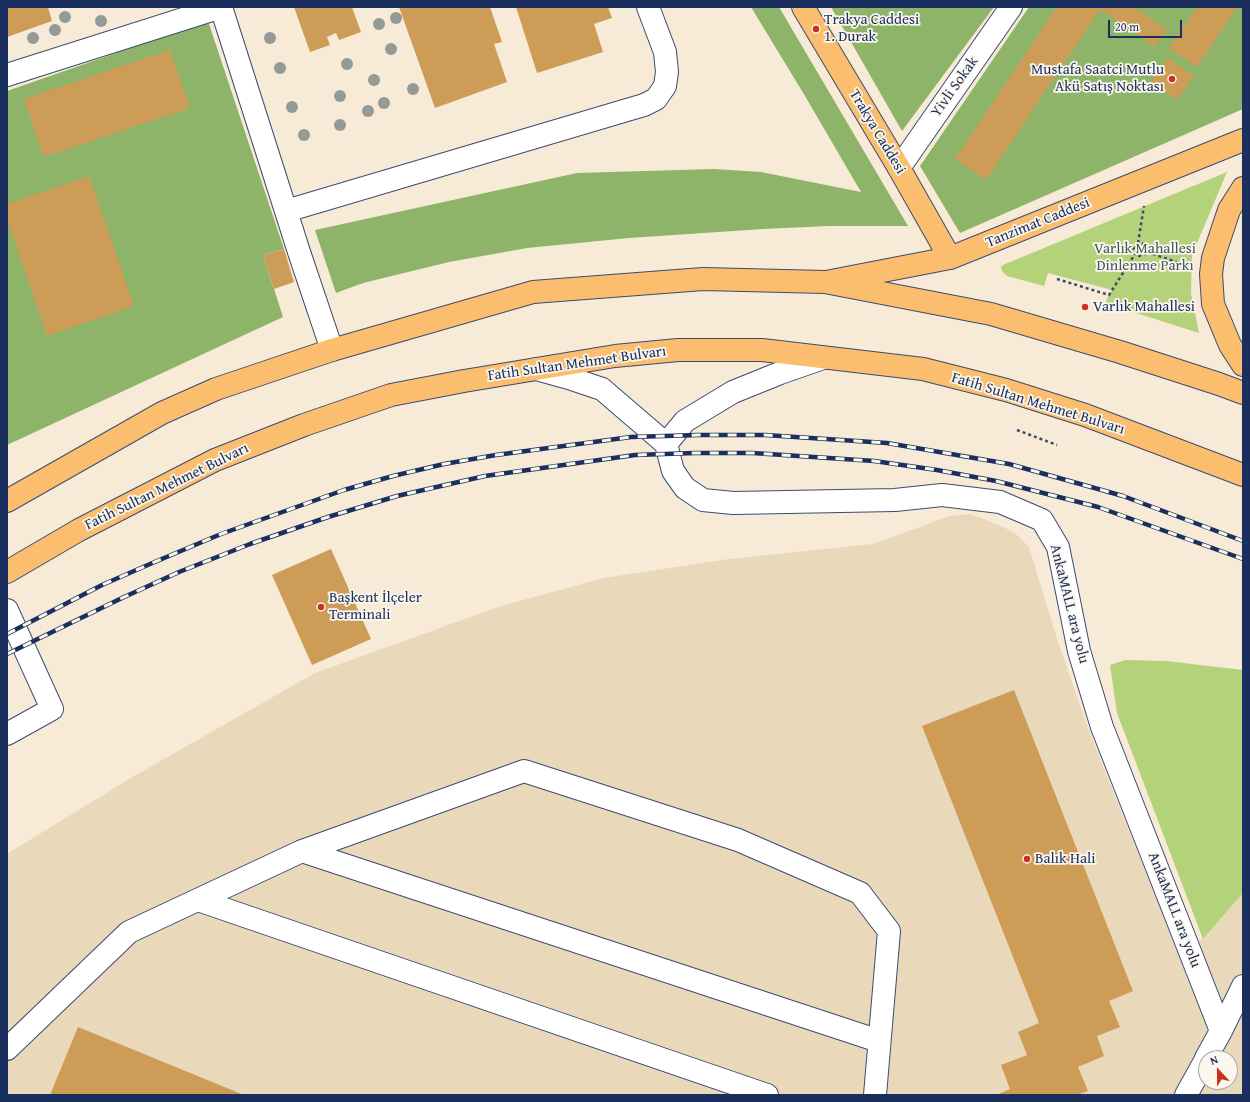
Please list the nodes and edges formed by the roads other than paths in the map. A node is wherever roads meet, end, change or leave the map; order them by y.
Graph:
1 (221, 7) edge
2 (648, 7) edge
3 (803, 7) edge
4 (1011, 7) edge
5 (7, 75) edge
6 (1243, 140) edge
7 (899, 168) junction
8 (1243, 188) edge
9 (286, 210) junction
10 (950, 258) junction
11 (825, 282) junction
12 (332, 350) junction
13 (823, 358) junction
14 (1243, 365) edge
15 (536, 369) junction
16 (1243, 393) edge
17 (666, 444) junction
18 (1243, 475) edge
19 (7, 501) edge
20 (7, 572) edge
21 (7, 610) edge
22 (7, 734) edge
23 (302, 851) junction
24 (198, 900) junction
25 (1243, 986) edge
26 (1221, 1031) junction
27 (879, 1040) junction
28 (7, 1049) edge
29 (1210, 1050) edge
30 (1198, 1073) edge
31 (767, 1095) edge
32 (875, 1095) edge
33 (1186, 1095) edge

1 - 5 street
1 - 9 street
2 - 9 street
3 - 7 main road, Trakya Caddesi
4 - 7 street, Yivli Sokak
6 - 10 main road, Tanzimat Caddesi
7 - 10 main road, Trakya Caddesi
8 - 14 main road
9 - 12 street
10 - 11 main road, Tanzimat Caddesi
11 - 12 main road
11 - 16 main road
12 - 19 main road
13 - 15 main road, Fatih Sultan Mehmet Bulvarı
13 - 17 street
13 - 18 main road, Fatih Sultan Mehmet Bulvarı
15 - 17 street
15 - 20 main road, Fatih Sultan Mehmet Bulvarı
17 - 26 street, AnkaMALL ara yolu
21 - 22 street
23 - 24 street
23 - 27 street
23 - 27 street
24 - 28 street
24 - 31 street
25 - 26 street
26 - 29 street
27 - 32 street
30 - 33 street

